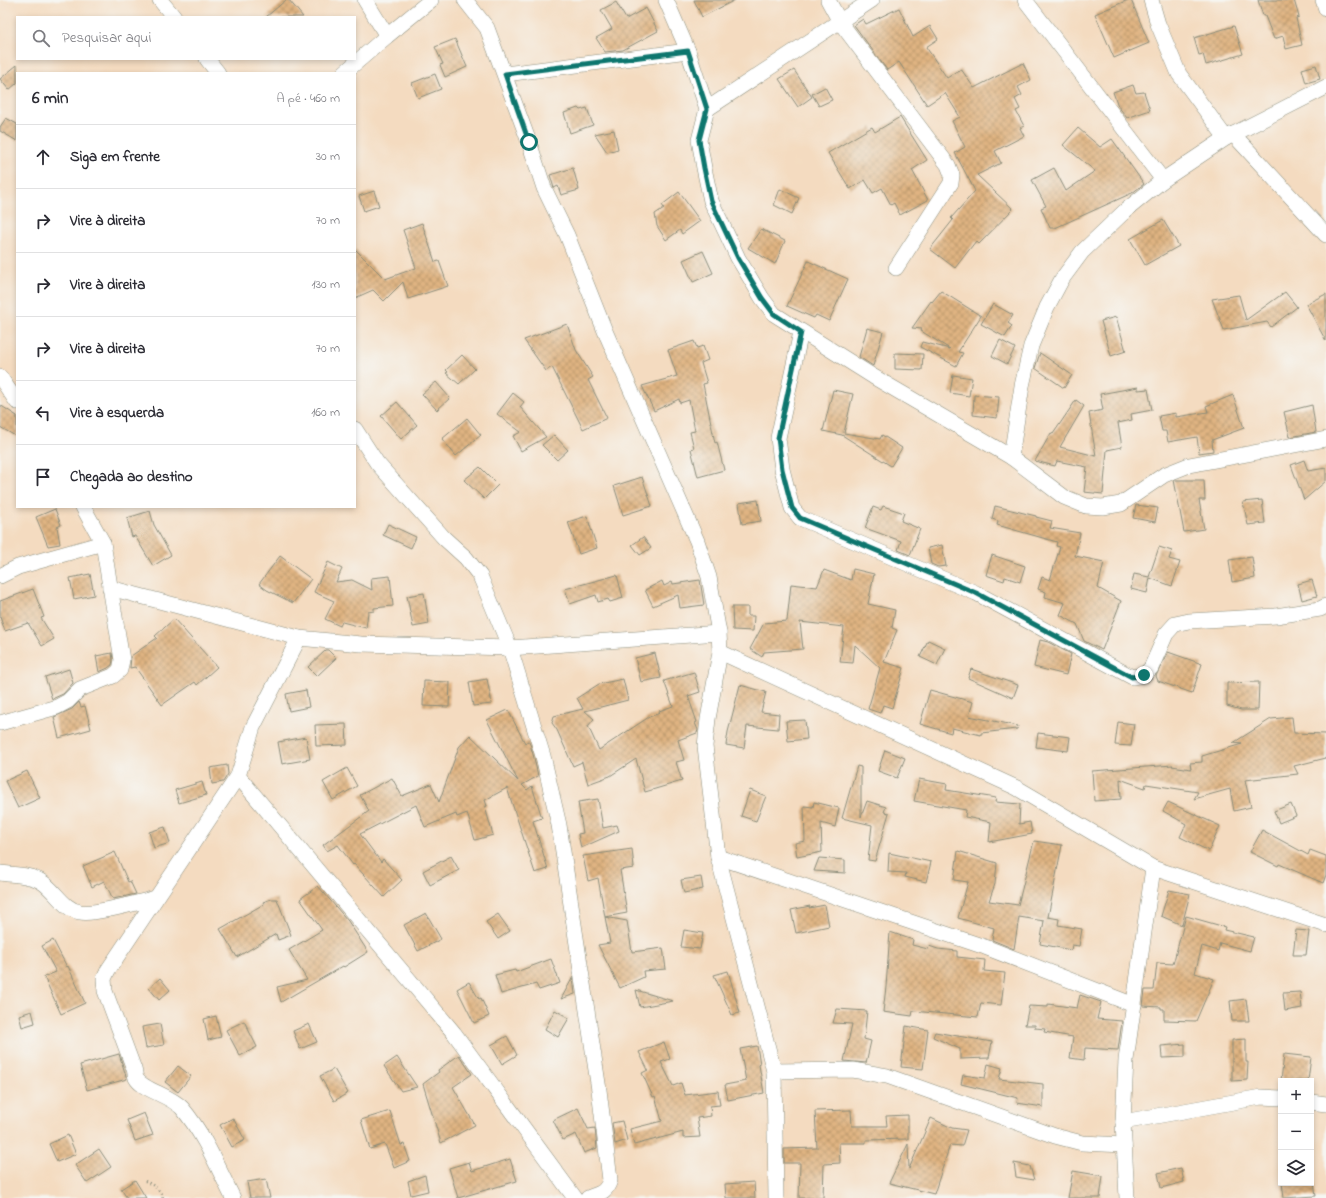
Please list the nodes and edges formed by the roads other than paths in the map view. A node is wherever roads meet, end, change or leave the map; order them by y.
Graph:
1 (160, 0) edge
2 (365, 0) edge
3 (431, 0) edge
4 (465, 0) edge
5 (666, 0) edge
6 (828, 0) edge
7 (872, 0) edge
8 (1025, 0) edge
9 (1151, 0) edge
10 (1323, 0) edge
11 (1326, 9) edge
12 (173, 16) edge
13 (840, 22) junction
14 (387, 36) junction
15 (688, 51) junction
16 (208, 60) edge
17 (217, 72) edge
18 (345, 72) edge
19 (505, 74) junction
20 (1326, 87) edge
21 (707, 109) junction
22 (1229, 136) junction
23 (1163, 180) junction
24 (1326, 235) edge
25 (896, 268) dead end
26 (801, 332) junction
27 (0, 377) edge
28 (16, 401) edge
29 (356, 431) edge
30 (1326, 439) edge
31 (1011, 457) junction
32 (84, 508) edge
33 (103, 543) junction
34 (0, 576) edge
35 (110, 588) junction
36 (1326, 606) edge
37 (719, 633) junction
38 (300, 638) junction
39 (510, 648) junction
40 (720, 652) junction
41 (0, 723) edge
42 (238, 776) junction
43 (718, 857) junction
44 (1153, 868) junction
45 (0, 873) edge
46 (156, 898) junction
47 (1326, 925) edge
48 (1134, 1006) junction
49 (774, 1071) junction
50 (1278, 1098) edge
51 (1314, 1102) edge
52 (1326, 1104) edge
53 (1123, 1122) junction
54 (1124, 1145) junction
55 (233, 1198) edge
56 (575, 1198) edge
57 (588, 1198) edge
58 (776, 1198) edge
59 (1127, 1198) edge

1 - 12 street
2 - 14 street
3 - 14 street
4 - 19 street
5 - 15 street
6 - 13 street
7 - 13 street
8 - 23 street
9 - 22 street
10 - 11 street
13 - 21 street
13 - 25 street
14 - 18 street
15 - 19 street
15 - 21 street
16 - 17 street
19 - 37 street
20 - 22 street
21 - 26 street
22 - 23 street
22 - 24 street
23 - 31 street
26 - 31 street
26 - 36 street
27 - 28 street
29 - 39 street
30 - 31 street
32 - 33 street
33 - 34 street
33 - 35 street
35 - 38 street
35 - 41 street
37 - 39 street
37 - 40 street
38 - 39 street
38 - 42 street
39 - 57 street
40 - 43 street
40 - 44 street
42 - 46 street
42 - 56 street
43 - 48 street
43 - 49 street
44 - 47 street
44 - 48 street
45 - 46 street
46 - 55 street
48 - 53 street
49 - 54 street
49 - 58 street
50 - 53 street
51 - 52 street
53 - 54 street
54 - 59 street

